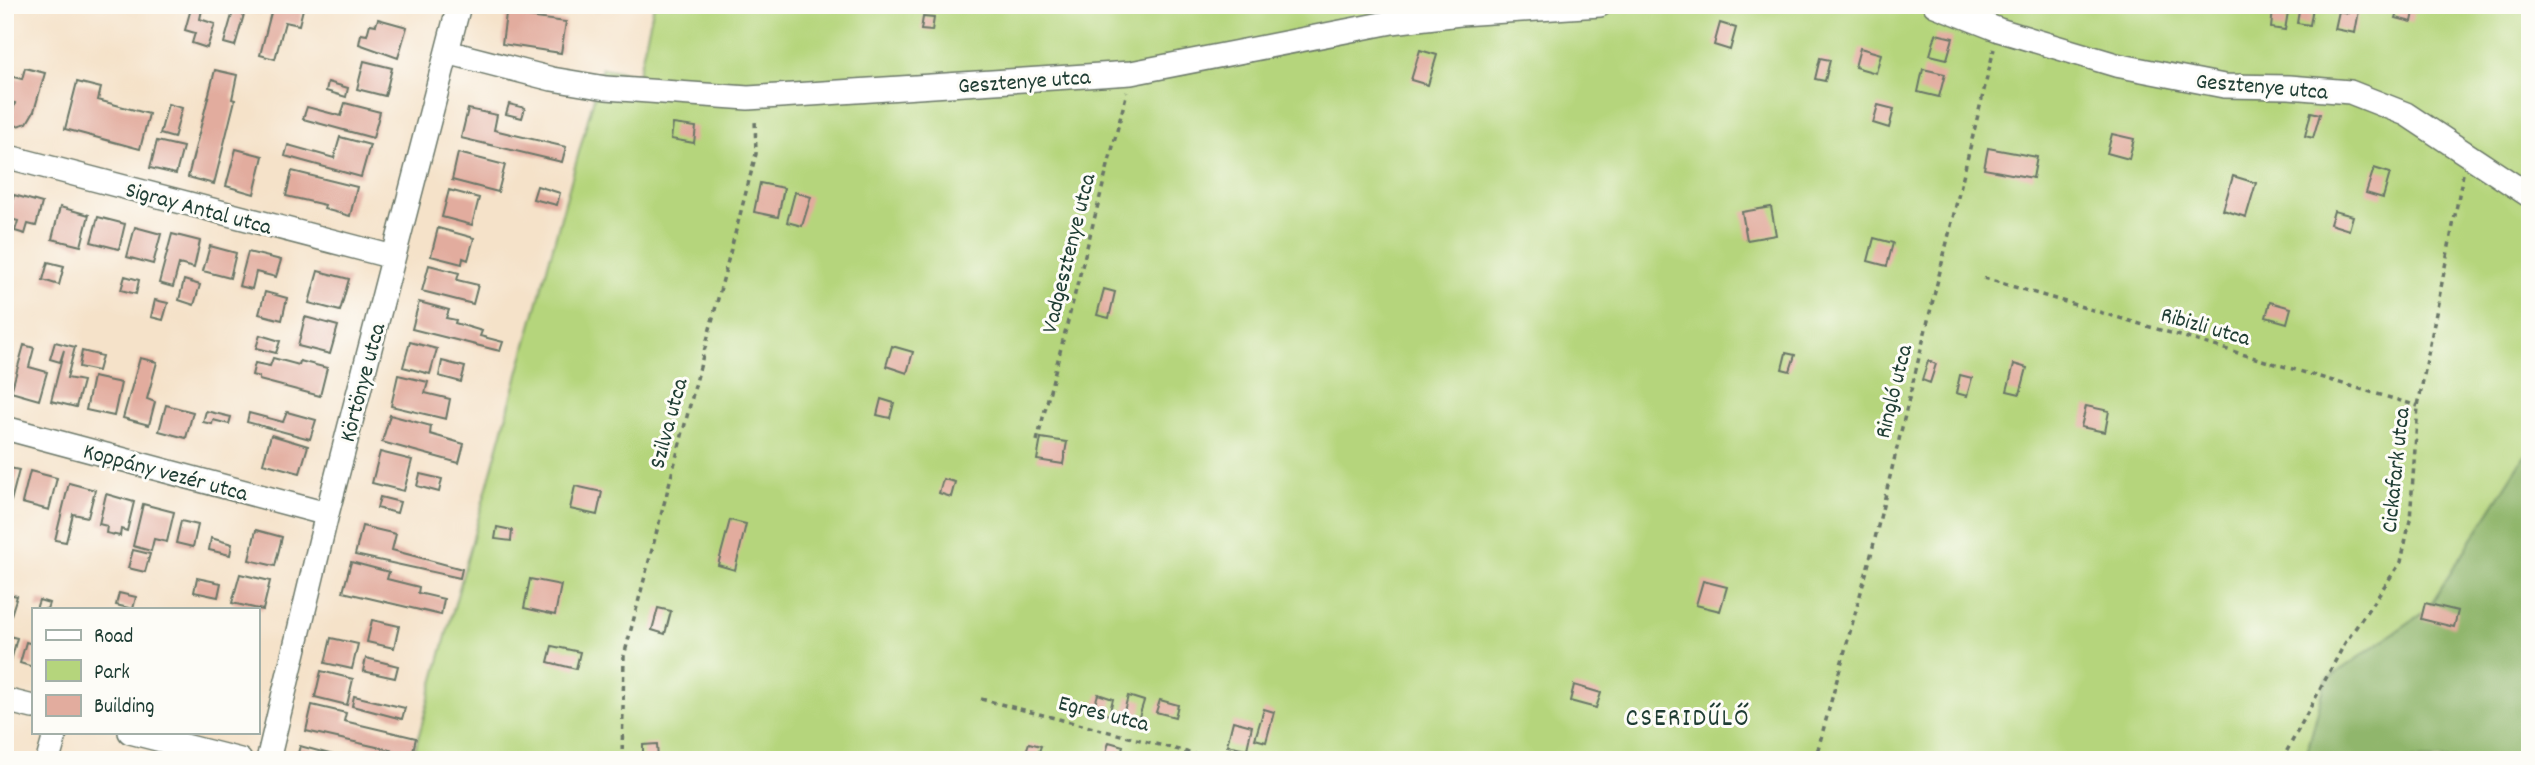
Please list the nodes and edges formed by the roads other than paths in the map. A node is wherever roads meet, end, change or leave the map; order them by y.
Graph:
1 (459, 5) edge
2 (1600, 5) edge
3 (1935, 5) edge
4 (447, 52) junction
5 (5, 156) edge
6 (2530, 196) edge
7 (393, 257) junction
8 (5, 428) edge
9 (327, 513) junction
10 (5, 700) edge
11 (32, 707) edge
12 (55, 734) edge
13 (138, 734) edge
14 (48, 760) edge
15 (240, 760) edge
16 (268, 760) edge

1 - 4 street, Körtönye utca
2 - 4 street, Gesztenye utca
3 - 6 street, Gesztenye utca
4 - 7 street, Körtönye utca
5 - 7 street, Sigray Antal utca
7 - 9 street, Körtönye utca
8 - 9 street, Koppány vezér utca
9 - 16 street, Körtönye utca
10 - 11 street
12 - 14 street
13 - 15 street

